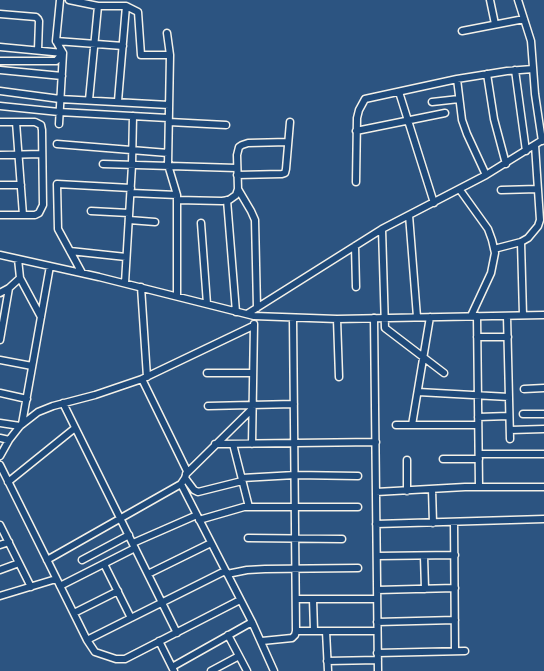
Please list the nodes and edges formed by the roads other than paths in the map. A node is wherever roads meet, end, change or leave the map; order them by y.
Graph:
1 (60, 0) edge
2 (69, 0) edge
3 (490, 0) edge
4 (518, 0) edge
5 (98, 6) junction
6 (126, 6) junction
7 (0, 14) edge
8 (524, 19) junction
9 (495, 24) junction
10 (462, 31) dead end
11 (167, 33) dead end
12 (56, 41) junction
13 (94, 44) junction
14 (123, 46) junction
15 (0, 47) edge
16 (38, 50) junction
17 (63, 53) junction
18 (170, 55) junction
19 (0, 61) edge
20 (533, 69) junction
21 (0, 70) edge
22 (515, 70) junction
23 (487, 74) junction
24 (62, 76) junction
25 (457, 79) junction
26 (0, 91) edge
27 (399, 92) junction
28 (60, 99) junction
29 (459, 99) junction
30 (89, 100) junction
31 (118, 101) junction
32 (432, 102) dead end
33 (169, 105) junction
34 (0, 106) edge
35 (59, 112) junction
36 (445, 113) dead end
37 (133, 116) junction
38 (169, 120) junction
39 (408, 120) junction
40 (0, 122) edge
41 (16, 122) junction
42 (290, 122) dead end
43 (59, 124) dead end
44 (226, 125) dead end
45 (356, 130) junction
46 (543, 140) edge
47 (288, 142) junction
48 (57, 144) dead end
49 (536, 145) junction
50 (132, 150) junction
51 (526, 151) junction
52 (168, 153) junction
53 (42, 154) junction
54 (0, 155) edge
55 (18, 155) junction
56 (103, 164) dead end
57 (506, 164) junction
58 (132, 165) junction
59 (168, 165) junction
60 (237, 168) junction
61 (237, 175) junction
62 (486, 175) junction
63 (356, 182) dead end
64 (0, 185) edge
65 (20, 185) junction
66 (538, 189) junction
67 (131, 190) junction
68 (238, 190) junction
69 (460, 190) junction
70 (501, 190) dead end
71 (177, 197) junction
72 (227, 200) junction
73 (434, 203) junction
74 (91, 211) dead end
75 (0, 215) edge
76 (23, 215) junction
77 (409, 215) junction
78 (129, 217) junction
79 (542, 220) edge
80 (155, 222) dead end
81 (201, 223) dead end
82 (382, 229) junction
83 (521, 242) junction
84 (354, 246) junction
85 (494, 249) junction
86 (70, 251) junction
87 (0, 255) edge
88 (126, 258) junction
89 (18, 259) junction
90 (50, 266) junction
91 (82, 273) junction
92 (20, 278) junction
93 (125, 283) junction
94 (141, 287) junction
95 (356, 287) dead end
96 (9, 288) junction
97 (0, 293) edge
98 (177, 296) junction
99 (207, 304) junction
100 (257, 308) junction
101 (236, 312) junction
102 (247, 314) junction
103 (523, 315) junction
104 (544, 315) edge
105 (254, 316) junction
106 (474, 316) junction
107 (507, 316) junction
108 (41, 317) junction
109 (417, 317) junction
110 (430, 317) junction
111 (293, 318) junction
112 (374, 318) junction
113 (385, 318) junction
114 (338, 319) junction
115 (253, 326) junction
116 (1, 328) edge
117 (477, 337) junction
118 (508, 337) junction
119 (0, 340) edge
120 (423, 358) junction
121 (0, 360) edge
122 (32, 366) junction
123 (207, 373) dead end
124 (252, 373) junction
125 (444, 374) dead end
126 (339, 377) dead end
127 (145, 378) junction
128 (544, 388) edge
129 (524, 389) dead end
130 (418, 392) junction
131 (0, 393) edge
132 (478, 396) junction
133 (509, 397) junction
134 (27, 399) junction
135 (63, 403) junction
136 (294, 404) junction
137 (208, 406) dead end
138 (252, 407) junction
139 (523, 414) dead end
140 (544, 414) edge
141 (478, 416) junction
142 (509, 416) junction
143 (0, 423) edge
144 (21, 425) junction
145 (396, 425) dead end
146 (412, 425) junction
147 (478, 425) junction
148 (75, 428) junction
149 (544, 429) edge
150 (510, 430) junction
151 (0, 438) edge
152 (9, 440) junction
153 (510, 440) dead end
154 (376, 442) junction
155 (215, 444) junction
156 (233, 444) junction
157 (252, 444) junction
158 (294, 444) junction
159 (544, 454) edge
160 (0, 456) edge
161 (479, 456) junction
162 (443, 459) dead end
163 (407, 460) dead end
164 (0, 465) edge
165 (295, 475) junction
166 (186, 476) junction
167 (358, 476) dead end
168 (242, 479) junction
169 (8, 482) junction
170 (181, 484) junction
171 (479, 487) junction
172 (544, 487) edge
173 (432, 489) junction
174 (407, 490) junction
175 (376, 492) junction
176 (295, 506) junction
177 (249, 507) junction
178 (358, 507) dead end
179 (120, 518) junction
180 (198, 518) junction
181 (544, 519) edge
182 (454, 522) junction
183 (433, 523) junction
184 (376, 524) junction
185 (0, 525) edge
186 (129, 535) junction
187 (248, 538) dead end
188 (295, 539) junction
189 (342, 539) dead end
190 (9, 542) junction
191 (211, 543) junction
192 (0, 545) edge
193 (134, 546) junction
194 (454, 555) junction
195 (377, 556) junction
196 (424, 556) junction
197 (47, 560) junction
198 (82, 560) dead end
199 (19, 564) junction
200 (104, 564) junction
201 (295, 568) junction
202 (358, 568) dead end
203 (0, 570) edge
204 (226, 573) junction
205 (148, 574) junction
206 (56, 579) junction
207 (60, 586) junction
208 (31, 587) junction
209 (455, 588) junction
210 (425, 589) junction
211 (377, 590) junction
212 (118, 591) junction
213 (0, 596) edge
214 (296, 599) junction
215 (313, 599) junction
216 (377, 599) junction
217 (240, 600) junction
218 (162, 602) junction
219 (74, 613) junction
220 (131, 618) junction
221 (455, 620) junction
222 (252, 622) junction
223 (377, 622) junction
224 (377, 630) junction
225 (296, 631) junction
226 (314, 631) junction
227 (326, 631) junction
228 (176, 633) junction
229 (228, 635) junction
230 (87, 640) junction
231 (159, 641) junction
232 (262, 641) junction
233 (455, 651) junction
234 (465, 651) dead end
235 (378, 653) junction
236 (239, 656) junction
237 (378, 660) junction
238 (328, 661) junction
239 (173, 669) edge
240 (215, 670) edge
241 (247, 671) edge
242 (274, 671) edge
243 (328, 671) edge
244 (378, 671) edge

1 - 12 street
2 - 5 street
3 - 9 street
4 - 8 street
5 - 6 street
5 - 13 street
6 - 14 street
6 - 18 street
7 - 16 street
8 - 9 street
8 - 20 street
9 - 10 street
11 - 18 street
12 - 13 street
12 - 17 street
13 - 14 street
13 - 30 street
14 - 31 street
15 - 16 street
16 - 17 street
17 - 19 street
17 - 24 street
18 - 33 street
20 - 22 street
20 - 46 street
21 - 24 street
22 - 23 street
22 - 51 street
23 - 25 street
23 - 57 street
24 - 28 street
25 - 27 street
25 - 29 street
26 - 28 street
27 - 39 street
27 - 45 street
28 - 30 street
28 - 35 street
29 - 32 street
29 - 62 street
30 - 31 street
31 - 33 street
33 - 38 street
34 - 35 street
35 - 37 street
35 - 43 street
36 - 39 street
37 - 38 street
37 - 50 street
38 - 44 street
38 - 52 street
39 - 45 street
39 - 73 street
40 - 41 street
41 - 53 street
41 - 55 street
42 - 47 street
45 - 63 street
46 - 49 street
47 - 60 street
47 - 61 street
48 - 50 street
49 - 51 street
49 - 66 street
50 - 52 street
50 - 58 street
51 - 57 street
52 - 59 street
53 - 55 street
53 - 76 street
54 - 55 street
55 - 65 street
56 - 58 street
57 - 62 street
58 - 59 street
58 - 67 street
59 - 60 street
59 - 71 street
60 - 61 street
61 - 68 street
62 - 69 street
64 - 65 street
65 - 76 street
66 - 70 street
66 - 79 street
67 - 71 street
67 - 78 street
67 - 86 street
68 - 72 street
68 - 100 street
69 - 73 street
69 - 85 street
71 - 72 street
71 - 98 street
72 - 101 street
73 - 77 street
74 - 78 street
75 - 76 street
77 - 82 street
77 - 109 street
78 - 80 street
78 - 88 street
79 - 83 street
81 - 99 street
82 - 84 street
82 - 113 street
83 - 85 street
83 - 103 street
84 - 95 street
84 - 100 street
85 - 106 street
86 - 88 street
86 - 91 street
87 - 89 street
88 - 93 street
89 - 90 street
89 - 92 street
90 - 91 street
90 - 108 street
91 - 93 street
92 - 96 street
92 - 108 street
93 - 94 street
94 - 98 street
94 - 127 street
96 - 97 street
96 - 116 street
98 - 99 street
99 - 101 street
100 - 102 street
101 - 102 street
102 - 105 street
103 - 104 street
103 - 107 street
105 - 111 street
105 - 115 street
106 - 107 street
106 - 110 street
106 - 117 street
107 - 118 street
108 - 122 street
109 - 110 street
109 - 113 street
110 - 120 street
111 - 114 street
111 - 136 street
112 - 113 street
112 - 114 street
112 - 154 street
113 - 120 street
114 - 126 street
115 - 124 street
115 - 127 street
116 - 119 street
117 - 118 street
117 - 132 street
118 - 133 street
120 - 125 street
120 - 130 street
121 - 122 street
122 - 134 street
123 - 124 street
124 - 138 street
127 - 135 street
127 - 166 street
128 - 129 street
130 - 132 street
130 - 146 street
131 - 134 street
132 - 133 street
132 - 141 street
133 - 142 street
134 - 144 street
135 - 144 street
135 - 148 street
136 - 138 street
136 - 158 street
137 - 138 street
138 - 155 street
138 - 157 street
139 - 140 street
141 - 142 street
141 - 147 street
142 - 150 street
143 - 144 street
144 - 152 street
145 - 146 street
146 - 147 street
147 - 161 street
148 - 169 street
148 - 179 street
149 - 150 street
150 - 153 street
151 - 152 street
152 - 160 street
154 - 158 street
154 - 175 street
155 - 156 street
155 - 166 street
156 - 157 street
156 - 168 street
157 - 158 street
158 - 165 street
159 - 161 street
161 - 162 street
161 - 171 street
163 - 174 street
164 - 169 street
165 - 167 street
165 - 168 street
165 - 176 street
166 - 168 street
166 - 170 street
168 - 177 street
169 - 197 street
170 - 179 street
170 - 180 street
171 - 172 street
171 - 173 street
173 - 174 street
173 - 183 street
174 - 175 street
175 - 184 street
176 - 177 street
176 - 178 street
176 - 188 street
177 - 180 street
179 - 186 street
179 - 197 street
180 - 191 street
180 - 193 street
181 - 182 street
182 - 183 street
182 - 194 street
183 - 184 street
184 - 195 street
185 - 190 street
186 - 193 street
186 - 198 street
187 - 188 street
188 - 189 street
188 - 201 street
190 - 192 street
190 - 199 street
191 - 204 street
191 - 205 street
193 - 200 street
193 - 205 street
194 - 196 street
194 - 209 street
195 - 196 street
195 - 211 street
196 - 210 street
197 - 206 street
199 - 203 street
199 - 208 street
200 - 207 street
200 - 212 street
201 - 202 street
201 - 204 street
201 - 214 street
204 - 217 street
204 - 218 street
205 - 218 street
206 - 207 street
206 - 208 street
207 - 219 street
208 - 213 street
209 - 210 street
209 - 221 street
210 - 211 street
211 - 216 street
212 - 219 street
212 - 220 street
214 - 215 street
214 - 225 street
215 - 216 street
215 - 226 street
216 - 223 street
217 - 222 street
217 - 228 street
218 - 220 street
218 - 228 street
219 - 230 street
220 - 230 street
221 - 223 street
221 - 233 street
222 - 229 street
222 - 232 street
223 - 224 street
224 - 227 street
224 - 235 street
225 - 226 street
225 - 232 street
226 - 227 street
227 - 238 street
228 - 231 street
229 - 236 street
229 - 239 street
230 - 231 street
231 - 239 street
232 - 242 street
233 - 234 street
233 - 235 street
235 - 237 street
236 - 240 street
236 - 241 street
237 - 238 street
237 - 244 street
238 - 243 street

